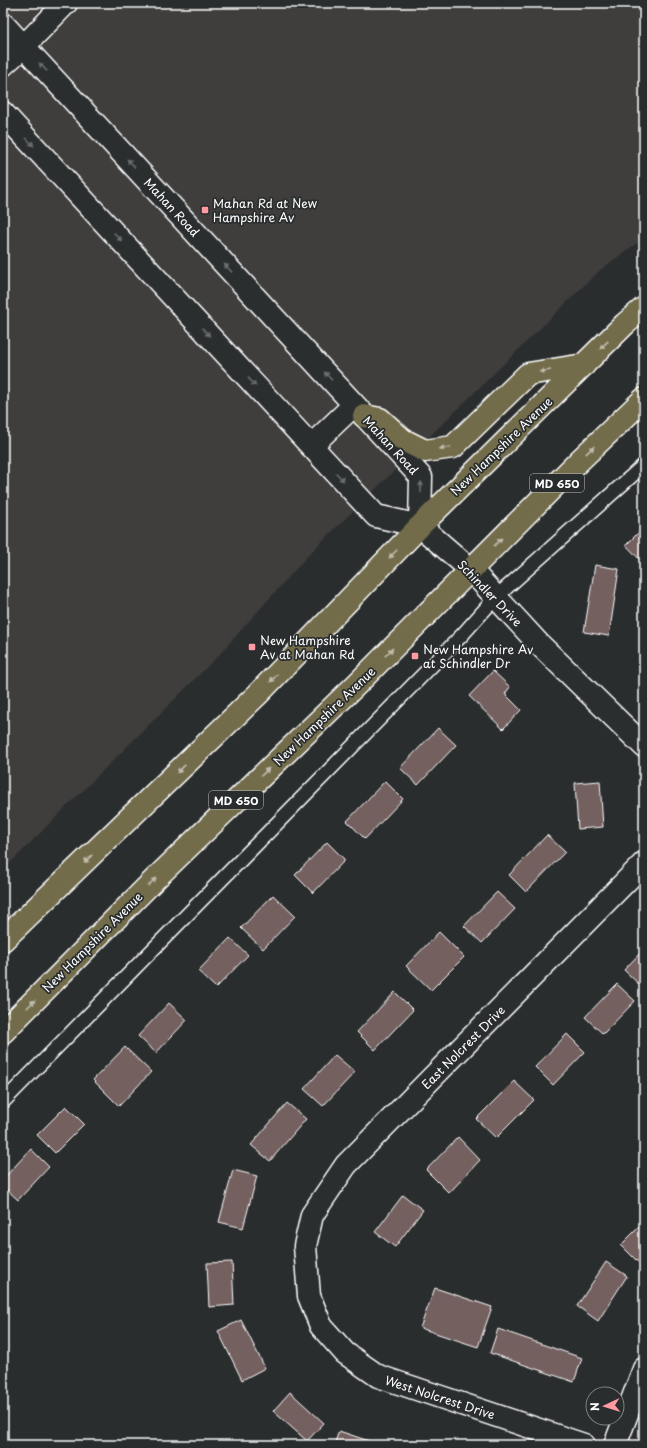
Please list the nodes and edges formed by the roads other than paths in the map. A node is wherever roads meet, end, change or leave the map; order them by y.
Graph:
1 (66, 3) edge
2 (3, 24) edge
3 (24, 46) junction
4 (3, 65) edge
5 (3, 113) edge
6 (644, 308) edge
7 (584, 365) junction
8 (644, 398) edge
9 (359, 411) junction
10 (311, 446) junction
11 (644, 466) edge
12 (420, 526) junction
13 (471, 570) junction
14 (496, 597) junction
15 (644, 746) edge
16 (644, 864) edge
17 (3, 940) edge
18 (3, 1032) edge
19 (3, 1102) edge
20 (306, 1246) joint
21 (644, 1369) edge
22 (584, 1445) edge
23 (615, 1445) edge

1 - 3 street
2 - 3 street, Mahan Road
3 - 4 street
9 -> 3 street, Mahan Road
5 -> 10 street
6 -> 7 main road, New Hampshire Avenue
7 -> 9 main road
7 - 12 main road, New Hampshire Avenue
13 -> 8 main road, New Hampshire Avenue / MD 650
9 - 10 street
12 -> 9 street, Mahan Road
10 -> 12 street
11 - 14 lane
12 - 13 street, Schindler Drive
12 -> 17 main road, New Hampshire Avenue
13 - 14 street, Schindler Drive
18 -> 13 main road, New Hampshire Avenue / MD 650
14 - 15 street, Schindler Drive
14 - 19 lane
16 - 20 street, East Nolcrest Drive
20 - 22 street, West Nolcrest Drive
21 - 23 street

